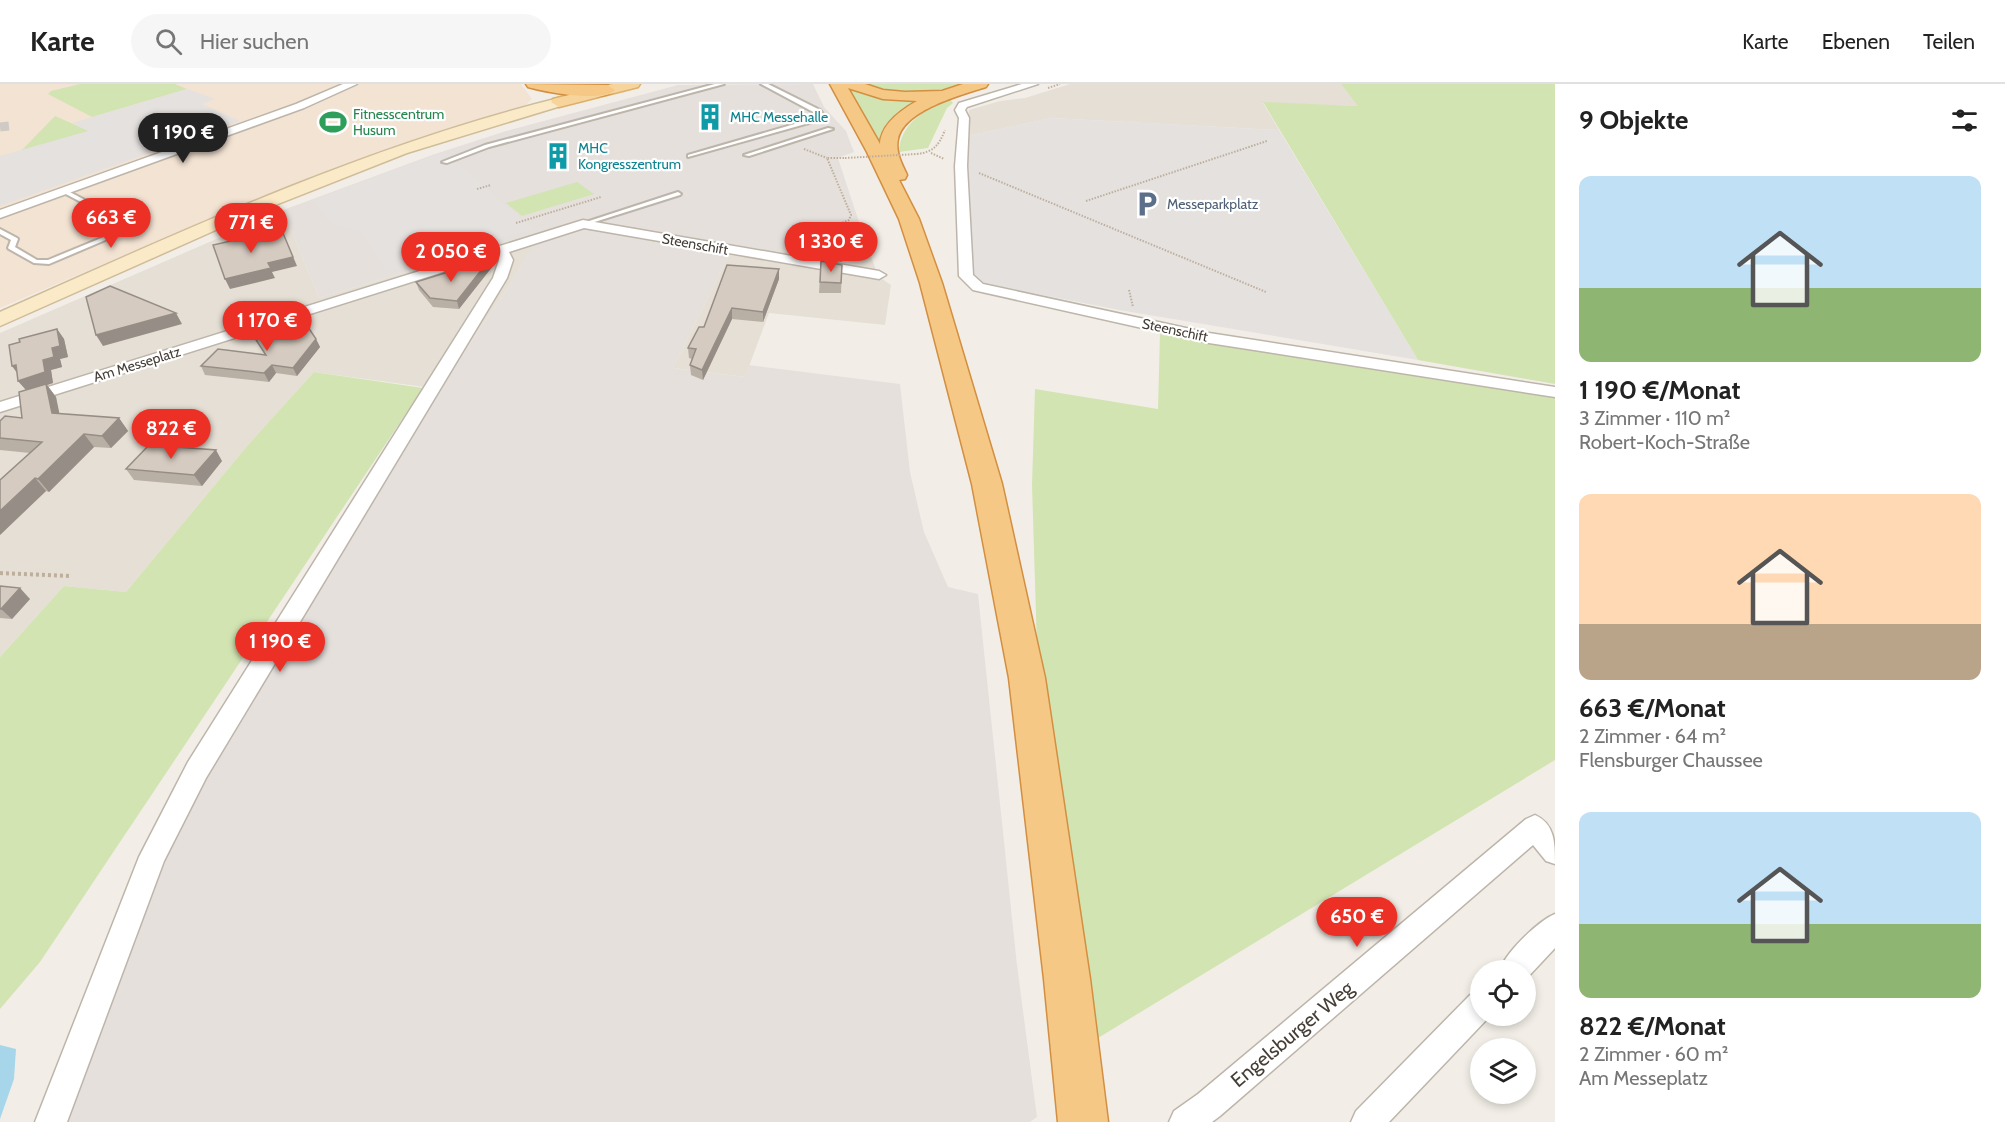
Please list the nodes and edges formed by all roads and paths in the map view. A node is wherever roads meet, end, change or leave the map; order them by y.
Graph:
1 (352, 84) edge
2 (533, 84) edge
3 (632, 84) edge
4 (721, 84) edge
5 (764, 84) edge
6 (838, 84) edge
7 (852, 84) edge
8 (980, 84) edge
9 (1033, 84) edge
10 (607, 90) junction
11 (948, 93) junction
12 (559, 102) junction
13 (960, 110) junction
14 (830, 129) dead end
15 (759, 137) junction
16 (1267, 141) dead end
17 (776, 146) junction
18 (807, 151) dead end
19 (747, 155) dead end
20 (690, 156) dead end
21 (827, 158) junction
22 (445, 162) dead end
23 (961, 166) junction
24 (491, 185) dead end
25 (477, 189) dead end
26 (64, 190) junction
27 (678, 194) dead end
28 (601, 197) dead end
29 (1086, 201) dead end
30 (0, 214) edge
31 (909, 219) junction
32 (516, 223) dead end
33 (583, 224) junction
34 (0, 231) edge
35 (501, 250) junction
36 (759, 256) junction
37 (879, 276) dead end
38 (1266, 292) dead end
39 (0, 320) edge
40 (1555, 392) edge
41 (0, 407) edge
42 (0, 573) edge
43 (69, 576) dead end
44 (1555, 852) edge
45 (1555, 928) edge
46 (1524, 960) edge
47 (1470, 1015) edge
48 (1197, 1114) edge
49 (51, 1122) edge
50 (1083, 1122) edge
51 (1367, 1122) edge

1 - 26 street
2 - 10 highway
2 - 12 highway
3 - 10 main road
4 - 22 lane
5 - 15 lane
6 - 31 highway
7 - 11 highway
8 - 11 highway
9 - 13 street
10 - 12 main road
11 - 31 highway
12 - 39 main road
13 - 21 path, bridge
13 - 23 street, Steenschift
14 - 17 lane
15 - 17 lane
15 - 20 lane
16 - 29 path
17 - 19 lane
18 - 21 path
21 - 36 path
23 - 38 path
23 - 40 street, Steenschift
24 - 25 path
26 - 30 street
26 - 34 lane
27 - 33 lane
28 - 32 path
31 - 50 highway
33 - 35 street, Am Messeplatz
33 - 36 street, Steenschift
35 - 41 street, Am Messeplatz
35 - 49 street
36 - 37 street, Steenschift
42 - 43 path
44 - 48 street, Engelsburger Weg
45 - 46 street
47 - 51 street

